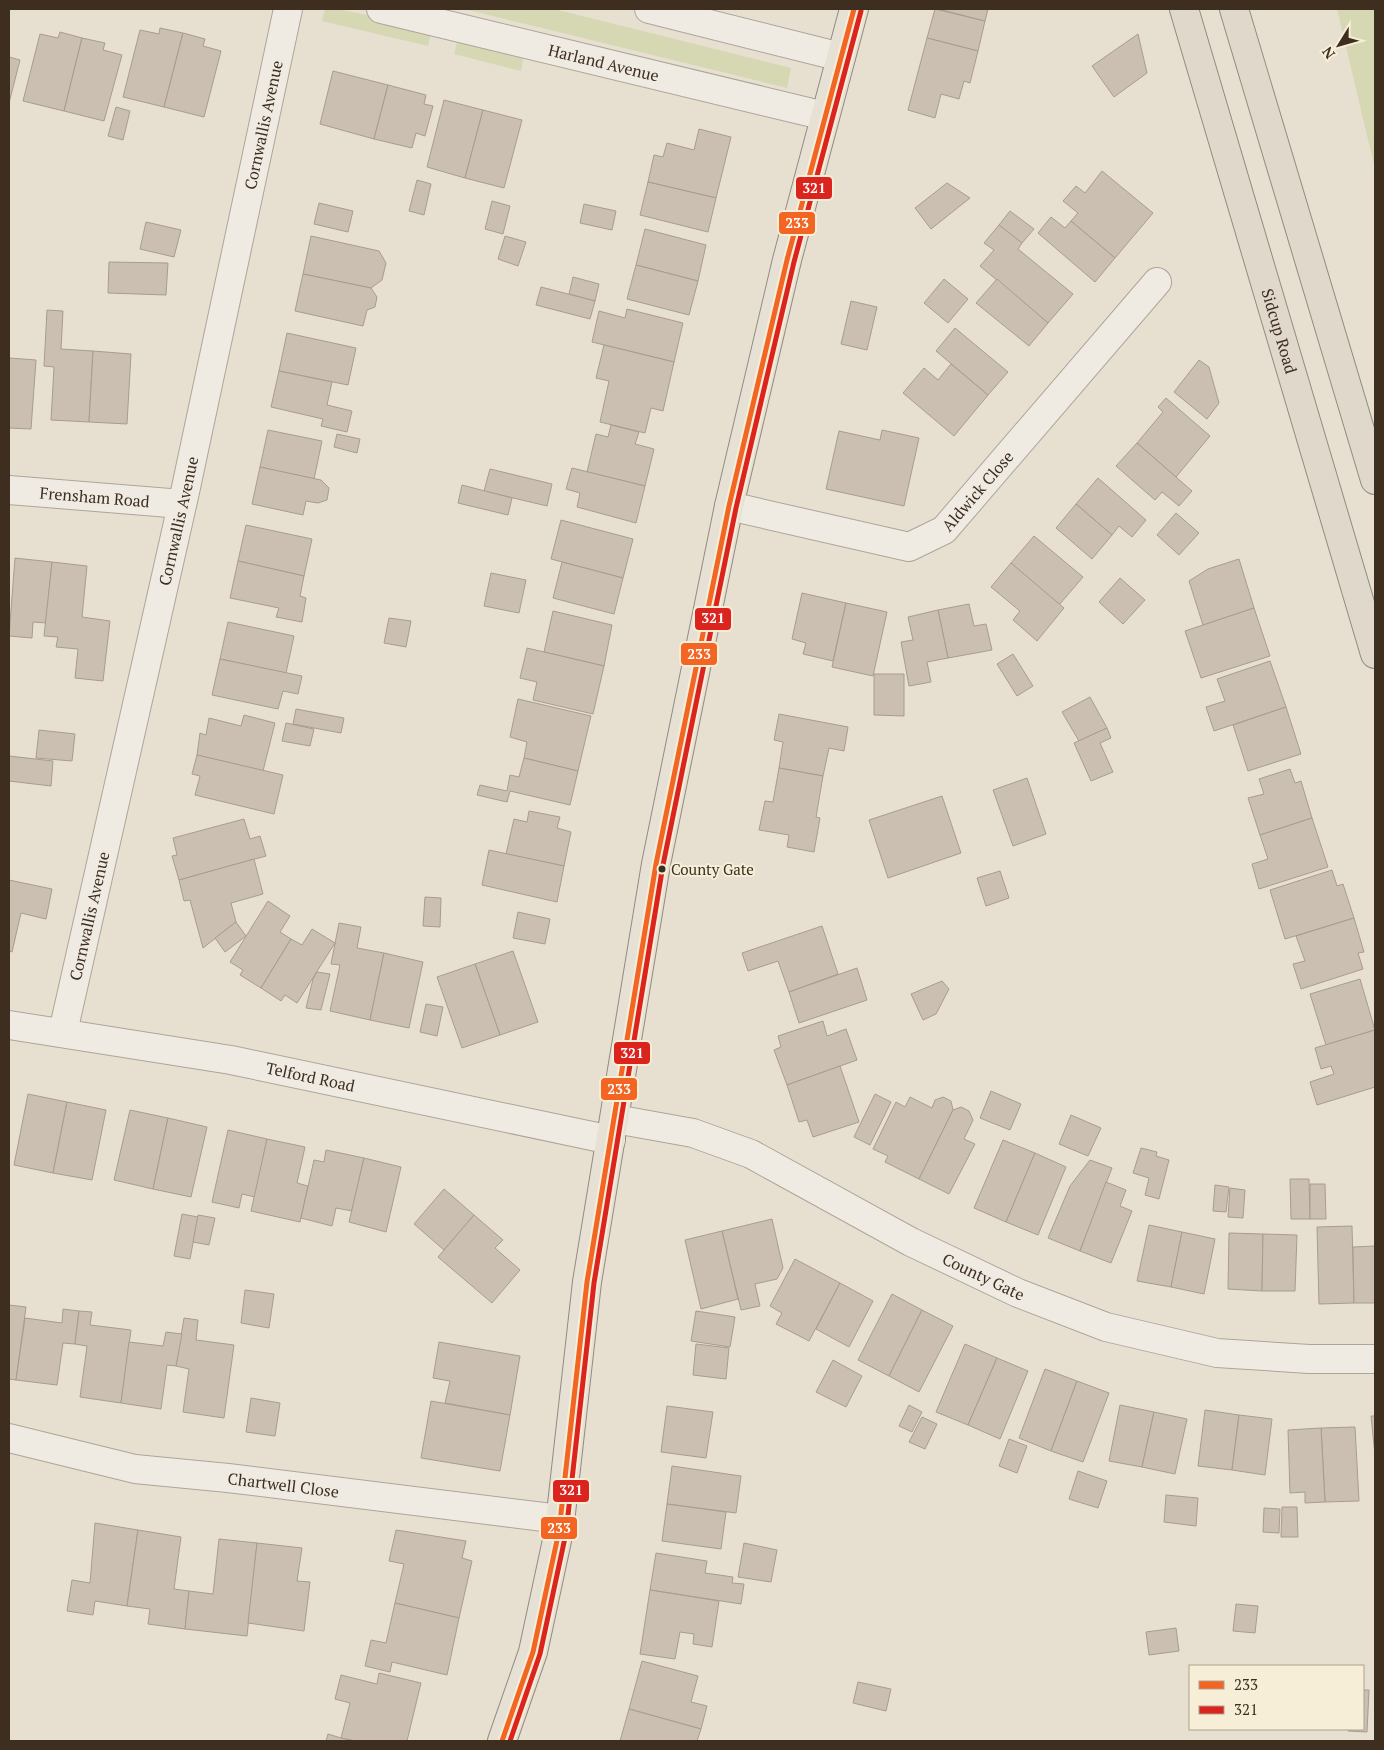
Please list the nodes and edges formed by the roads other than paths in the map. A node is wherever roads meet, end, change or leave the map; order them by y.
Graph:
1 (288, 9) edge
2 (381, 9) edge
3 (649, 9) edge
4 (854, 9) edge
5 (1184, 9) edge
6 (1234, 9) edge
7 (841, 57) junction
8 (825, 116) junction
9 (1157, 282) dead end
10 (1375, 480) edge
11 (9, 490) edge
12 (182, 504) junction
13 (729, 506) junction
14 (1375, 654) edge
15 (9, 1025) edge
16 (63, 1032) junction
17 (613, 1129) junction
18 (1375, 1359) edge
19 (9, 1438) edge
20 (560, 1519) junction
21 (502, 1741) edge

1 - 12 street, Cornwallis Avenue
2 - 8 street, Harland Avenue
3 - 7 street
4 - 7 main road
5 - 14 highway, Sidcup Road
6 - 10 highway
7 - 8 main road
8 - 13 main road
9 - 13 street, Aldwick Close
11 - 12 street, Frensham Road
12 - 16 street, Cornwallis Avenue
13 - 17 main road
15 - 16 street, Telford Road
16 - 17 street, Telford Road
17 - 18 street, County Gate
17 - 20 main road
19 - 20 street, Chartwell Close
20 - 21 main road

